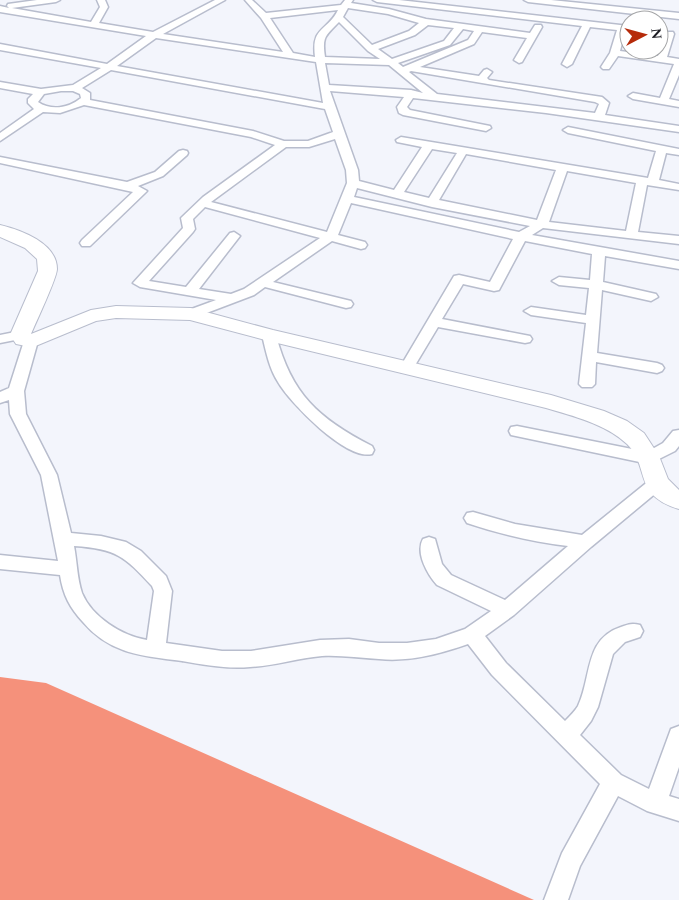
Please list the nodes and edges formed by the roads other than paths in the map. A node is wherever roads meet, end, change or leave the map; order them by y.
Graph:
1 (56, 0) edge
2 (101, 0) edge
3 (377, 0) edge
4 (534, 0) edge
5 (223, 1) edge
6 (246, 1) edge
7 (549, 2) junction
8 (564, 2) edge
9 (614, 4) edge
10 (345, 7) edge
11 (0, 8) edge
12 (264, 16) junction
13 (679, 16) edge
14 (541, 20) junction
15 (426, 22) junction
16 (94, 24) junction
17 (587, 24) junction
18 (460, 27) junction
19 (619, 28) edge
20 (480, 29) junction
21 (154, 35) junction
22 (534, 36) junction
23 (619, 42) edge
24 (0, 47) edge
25 (370, 49) junction
26 (614, 53) junction
27 (619, 54) edge
28 (291, 57) junction
29 (319, 60) junction
30 (519, 60) dead end
31 (661, 60) edge
32 (679, 63) edge
33 (567, 64) dead end
34 (400, 67) junction
35 (606, 67) dead end
36 (109, 68) junction
37 (0, 85) edge
38 (75, 88) junction
39 (324, 88) junction
40 (41, 92) junction
41 (411, 93) junction
42 (433, 96) junction
43 (633, 96) dead end
44 (82, 102) junction
45 (663, 102) junction
46 (679, 104) edge
47 (329, 107) junction
48 (42, 108) junction
49 (599, 116) junction
50 (486, 128) dead end
51 (679, 129) edge
52 (568, 130) dead end
53 (338, 134) junction
54 (0, 138) edge
55 (401, 140) dead end
56 (283, 144) junction
57 (429, 145) junction
58 (662, 148) junction
59 (463, 151) junction
60 (679, 152) edge
61 (183, 153) dead end
62 (0, 160) edge
63 (563, 167) junction
64 (647, 182) junction
65 (353, 183) junction
66 (128, 186) junction
67 (679, 187) edge
68 (397, 194) junction
69 (347, 199) junction
70 (432, 203) junction
71 (202, 204) junction
72 (542, 224) junction
73 (0, 230) edge
74 (614, 233) junction
75 (631, 235) junction
76 (234, 236) dead end
77 (331, 236) junction
78 (521, 236) junction
79 (679, 240) edge
80 (86, 243) dead end
81 (360, 244) dead end
82 (606, 253) junction
83 (679, 265) edge
84 (560, 281) dead end
85 (263, 283) junction
86 (596, 285) junction
87 (189, 292) junction
88 (651, 297) dead end
89 (234, 299) junction
90 (346, 304) dead end
91 (531, 311) dead end
92 (192, 314) junction
93 (593, 320) junction
94 (434, 322) junction
95 (269, 335) junction
96 (17, 338) edge
97 (525, 339) dead end
98 (589, 356) junction
99 (657, 368) dead end
100 (406, 369) junction
101 (587, 384) dead end
102 (8, 394) edge
103 (517, 431) dead end
104 (679, 435) edge
105 (366, 450) dead end
106 (649, 458) junction
107 (656, 484) junction
108 (679, 500) edge
109 (473, 518) dead end
110 (64, 539) junction
111 (585, 542) junction
112 (428, 544) dead end
113 (0, 562) edge
114 (68, 569) junction
115 (508, 610) junction
116 (633, 631) dead end
117 (472, 636) junction
118 (155, 650) junction
119 (566, 734) junction
120 (679, 736) edge
121 (613, 782) junction
122 (655, 803) junction
123 (679, 810) edge
124 (556, 900) edge

1 - 11 street
2 - 16 street
3 - 14 street
4 - 7 street
5 - 21 street
6 - 12 street
7 - 8 street
7 - 14 street
8 - 9 street
9 - 13 street
10 - 12 street
10 - 15 street
10 - 25 street
10 - 29 street
11 - 16 street
12 - 28 street
14 - 17 street
14 - 22 street
15 - 18 street
15 - 25 street
16 - 21 street
17 - 19 street
17 - 33 street
18 - 20 street
18 - 34 street
20 - 22 street
20 - 34 street
21 - 28 street
21 - 36 street
22 - 30 street
23 - 26 street
24 - 36 street
25 - 34 street
26 - 27 street
26 - 35 street
28 - 29 street
29 - 34 street
29 - 39 street
31 - 32 street
32 - 45 street
34 - 42 street
34 - 49 street
36 - 38 street
36 - 47 street
37 - 40 street
38 - 40 street
38 - 44 street
39 - 41 street
39 - 47 street
40 - 48 street
41 - 42 street
41 - 50 street
42 - 49 street
43 - 45 street
44 - 48 street
44 - 56 street
45 - 46 street
47 - 53 street
48 - 54 street
49 - 51 street
52 - 58 street
53 - 56 street
53 - 65 street
55 - 57 street
56 - 71 street
57 - 59 street
57 - 68 street
58 - 60 street
58 - 64 street
59 - 63 street
59 - 70 street
61 - 66 street
62 - 66 street
63 - 64 street
63 - 72 street
64 - 67 street
64 - 75 street
65 - 68 street
65 - 69 street
66 - 80 street
68 - 70 street
69 - 77 street
69 - 78 street
70 - 72 street
71 - 77 street
71 - 87 street
72 - 74 street
72 - 78 street
73 - 96 street
74 - 75 street
74 - 82 street
75 - 79 street
76 - 87 street
77 - 81 street
77 - 85 street
78 - 82 street
78 - 94 street
82 - 83 street
82 - 86 street
84 - 86 street
85 - 89 street
85 - 90 street
86 - 88 street
86 - 93 street
87 - 89 street
89 - 92 street
91 - 93 street
92 - 95 street
92 - 96 street
93 - 98 street
94 - 97 street
94 - 100 street
95 - 100 street
95 - 105 street
96 - 102 street
98 - 99 street
98 - 101 street
100 - 106 street
102 - 110 street
103 - 106 street
104 - 106 street
106 - 107 street
107 - 108 street
107 - 111 street
109 - 111 street
110 - 114 street
110 - 118 street
111 - 115 street
112 - 115 street
113 - 114 street
114 - 118 street
115 - 117 street
116 - 119 street
117 - 118 street
117 - 119 street
119 - 121 street
120 - 122 street
121 - 122 street
121 - 124 street
122 - 123 street

